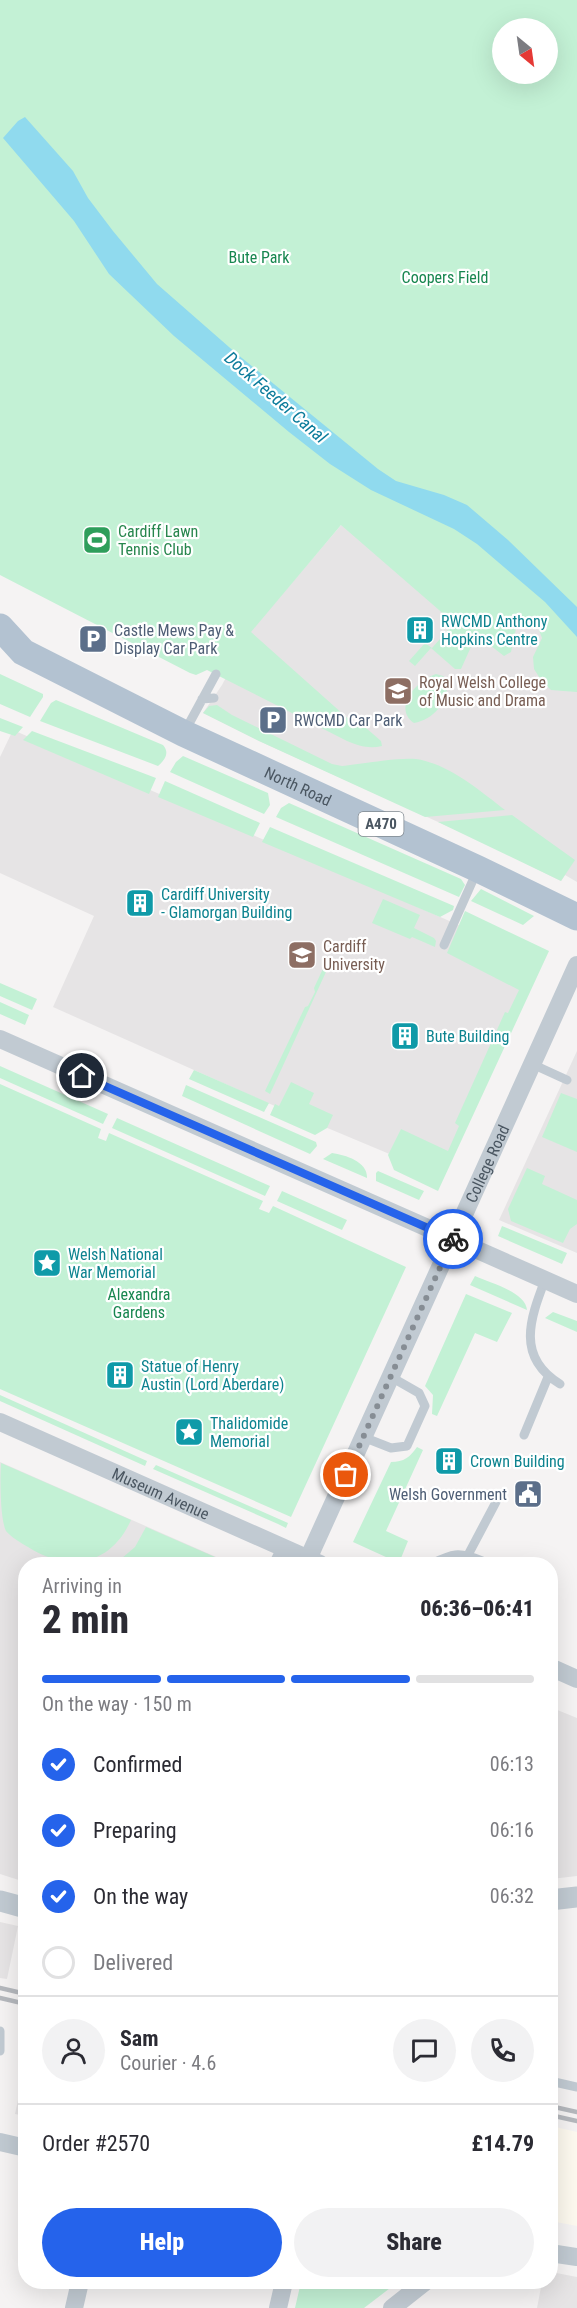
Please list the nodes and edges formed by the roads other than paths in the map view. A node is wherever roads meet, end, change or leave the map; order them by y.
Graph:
1 (0, 627) edge
2 (11, 653) edge
3 (216, 674) dead end
4 (214, 698) dead end
5 (202, 699) junction
6 (183, 733) junction
7 (478, 869) junction
8 (577, 917) edge
9 (444, 945) dead end
10 (577, 965) edge
11 (0, 1039) edge
12 (532, 1064) junction
13 (567, 1080) dead end
14 (453, 1239) junction
15 (544, 1280) junction
16 (577, 1294) edge
17 (391, 1377) junction
18 (548, 1377) junction
19 (560, 1384) dead end
20 (0, 1422) edge
21 (524, 1435) dead end
22 (363, 1437) junction
23 (496, 1502) dead end
24 (468, 1555) junction
25 (280, 1556) edge
26 (316, 1557) edge
27 (446, 1557) edge
28 (473, 1557) edge
29 (558, 1671) edge
30 (577, 1679) edge
31 (577, 1897) edge
32 (558, 1899) edge
33 (0, 1901) edge
34 (18, 1906) edge
35 (0, 2031) edge
36 (0, 2051) edge
37 (558, 2083) edge
38 (577, 2087) edge
39 (0, 2142) edge
40 (18, 2146) edge
41 (558, 2254) edge
42 (577, 2257) edge
43 (78, 2289) edge
44 (282, 2289) edge
45 (416, 2289) edge
46 (74, 2308) edge
47 (278, 2308) edge
48 (392, 2308) edge

1 - 2 main road, North Road / A470
2 - 6 main road, North Road / A470
3 - 5 lane
4 - 5 lane
5 - 6 lane
6 - 7 main road, North Road / A470
7 - 8 main road, North Road / A470
7 - 9 lane
10 - 12 street, College Road
11 - 14 street
12 - 13 lane
12 - 14 street, College Road
14 - 15 street
14 - 17 street, College Road
15 - 16 street
15 - 18 lane
17 - 22 street, College Road
17 - 22 lane
18 - 19 lane
18 - 21 lane
20 - 25 street, Museum Avenue
22 - 26 street, College Road
23 - 24 lane
24 - 27 lane
24 - 28 lane
29 - 30 street
31 - 32 street
33 - 34 street
35 - 36 lane
37 - 38 lane
39 - 40 street
41 - 42 street
43 - 46 street
44 - 47 street
45 - 48 street

